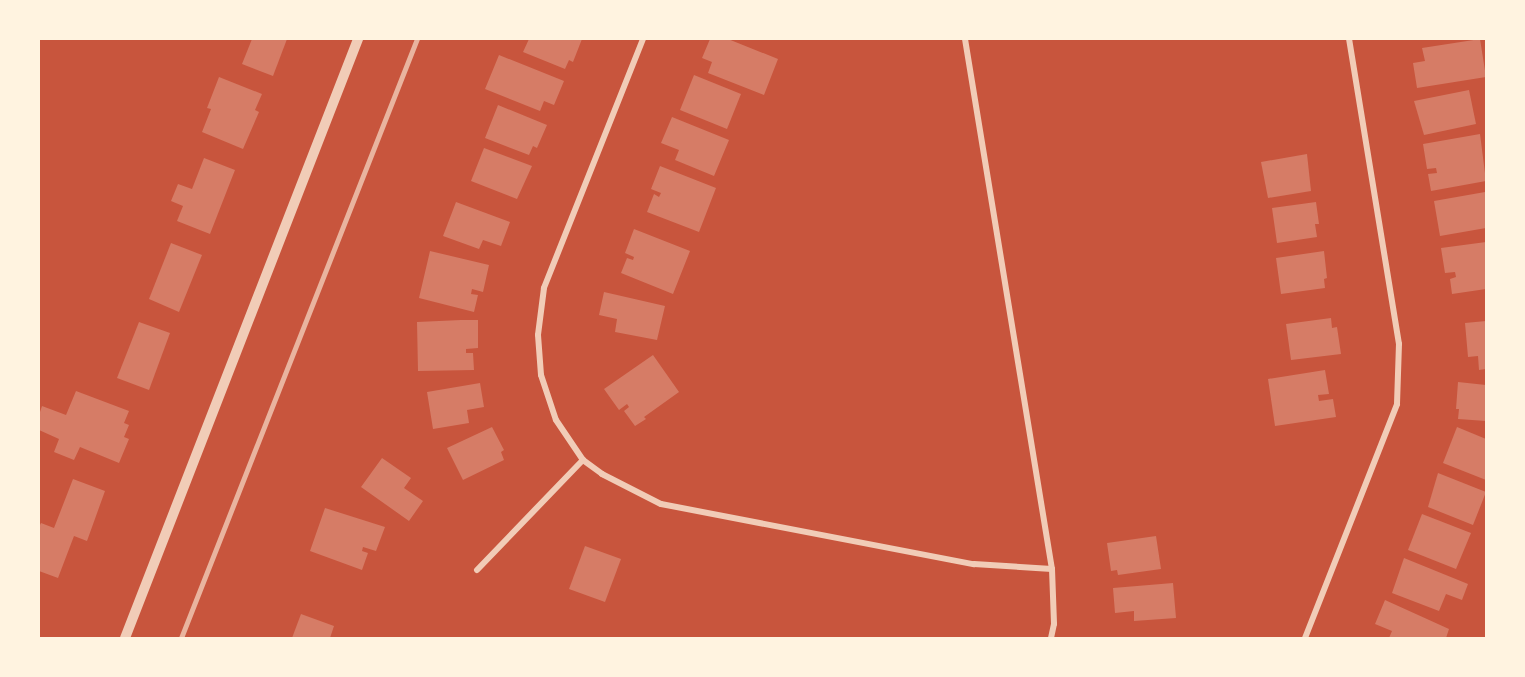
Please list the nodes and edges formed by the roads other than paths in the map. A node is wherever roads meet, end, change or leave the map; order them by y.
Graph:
1 (358, 39) edge
2 (642, 39) edge
3 (965, 39) edge
4 (1348, 39) edge
5 (583, 460) junction
6 (1052, 569) junction
7 (477, 570) dead end
8 (125, 638) edge
9 (1051, 638) edge
10 (1305, 638) edge

1 - 8 street
2 - 5 street
3 - 6 street
4 - 10 street
5 - 6 street
5 - 7 street
6 - 9 street

